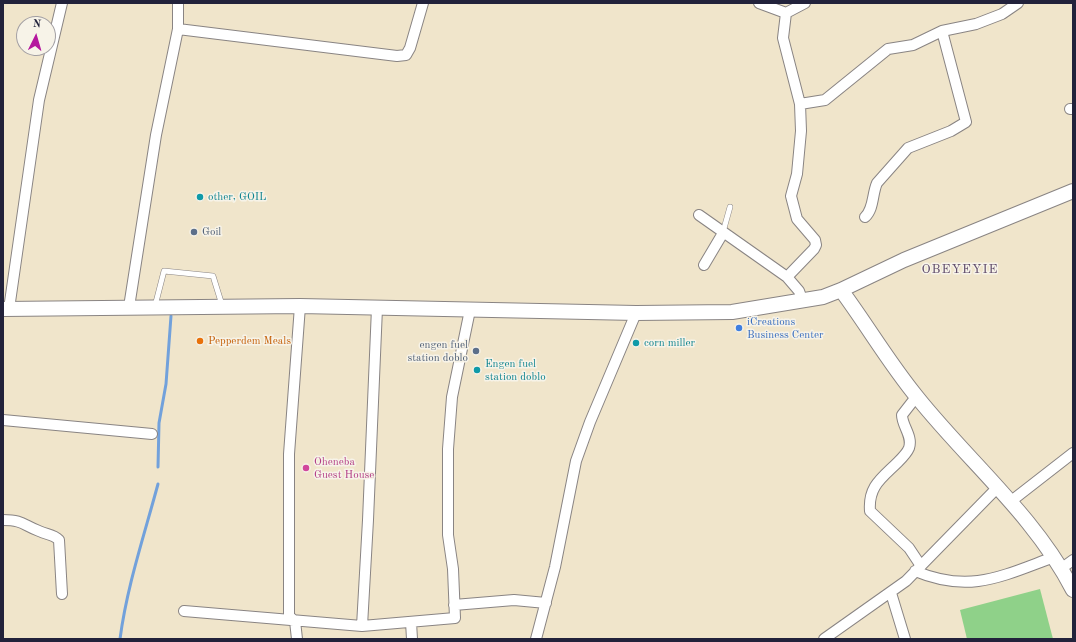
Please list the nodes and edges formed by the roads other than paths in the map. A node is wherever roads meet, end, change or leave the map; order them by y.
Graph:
1 (62, 3) edge
2 (178, 3) edge
3 (423, 3) edge
4 (759, 3) edge
5 (805, 3) edge
6 (1018, 3) edge
7 (786, 13) junction
8 (178, 29) junction
9 (942, 31) junction
10 (800, 104) junction
11 (1073, 191) edge
12 (730, 207) dead end
13 (699, 216) dead end
14 (865, 217) dead end
15 (722, 233) junction
16 (704, 265) dead end
17 (787, 277) junction
18 (842, 290) junction
19 (803, 302) junction
20 (129, 306) junction
21 (155, 306) junction
22 (223, 306) junction
23 (300, 306) junction
24 (377, 308) junction
25 (6, 309) edge
26 (470, 310) junction
27 (636, 313) junction
28 (916, 397) junction
29 (3, 420) edge
30 (152, 434) dead end
31 (1073, 453) edge
32 (997, 488) junction
33 (1010, 502) junction
34 (3, 520) edge
35 (1063, 562) edge
36 (918, 569) junction
37 (1073, 590) edge
38 (891, 593) junction
39 (62, 594) dead end
40 (546, 603) junction
41 (454, 605) junction
42 (184, 611) dead end
43 (295, 621) junction
44 (411, 622) junction
45 (362, 626) junction
46 (297, 639) edge
47 (412, 639) edge
48 (536, 639) edge
49 (824, 639) edge
50 (905, 639) edge

1 - 25 street
2 - 8 street
3 - 8 street
4 - 7 street
5 - 7 street
6 - 9 street
7 - 10 street
8 - 20 street
9 - 10 street
9 - 14 street
10 - 17 street
11 - 18 main road
12 - 15 lane
13 - 15 street
15 - 16 street
15 - 17 street
17 - 19 street
18 - 19 main road
18 - 28 main road
19 - 27 main road
20 - 21 main road
20 - 25 main road
21 - 22 main road
21 - 22 lane
22 - 23 main road
23 - 24 main road
23 - 43 street
24 - 26 main road
24 - 45 street
26 - 27 main road
26 - 41 street
27 - 40 street
28 - 32 main road
28 - 36 street
29 - 30 street
31 - 33 street
32 - 33 main road
32 - 36 street
33 - 35 main road
34 - 39 street
35 - 36 street
35 - 37 main road
36 - 38 street
38 - 49 street
38 - 50 street
40 - 41 street
40 - 48 street
41 - 44 street
42 - 43 street
43 - 45 street
43 - 46 street
44 - 45 street
44 - 47 street

